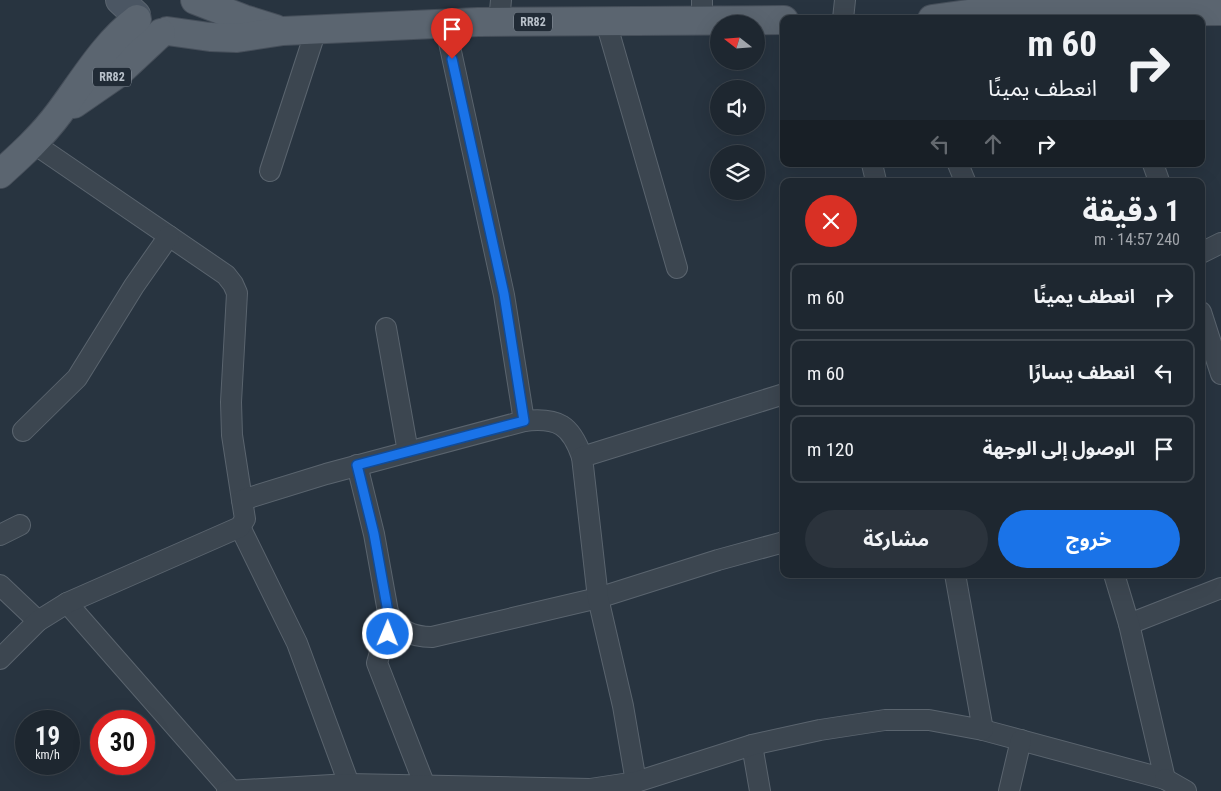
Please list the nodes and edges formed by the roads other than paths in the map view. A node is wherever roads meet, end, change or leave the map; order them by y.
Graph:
1 (179, 0) edge
2 (195, 0) edge
3 (845, 0) edge
4 (133, 8) edge
5 (702, 10) edge
6 (500, 11) edge
7 (1221, 11) edge
8 (843, 15) edge
9 (961, 15) edge
10 (1061, 15) edge
11 (1127, 15) edge
12 (780, 20) edge
13 (606, 22) junction
14 (445, 24) junction
15 (283, 30) junction
16 (316, 30) junction
17 (164, 32) junction
18 (58, 115) junction
19 (33, 143) junction
20 (270, 171) dead end
21 (0, 174) edge
22 (169, 236) junction
23 (1221, 243) edge
24 (1205, 251) edge
25 (677, 268) dead end
26 (1205, 324) edge
27 (386, 328) dead end
28 (1221, 374) edge
29 (780, 395) edge
30 (524, 421) junction
31 (23, 431) dead end
32 (408, 452) junction
33 (582, 457) junction
34 (357, 465) junction
35 (242, 500) junction
36 (20, 525) dead end
37 (240, 527) junction
38 (0, 535) edge
39 (780, 543) edge
40 (955, 578) edge
41 (1115, 578) edge
42 (0, 585) edge
43 (1221, 588) edge
44 (598, 598) junction
45 (67, 603) junction
46 (38, 621) junction
47 (393, 622) junction
48 (1129, 624) junction
49 (0, 659) edge
50 (983, 730) junction
51 (1022, 740) junction
52 (752, 745) junction
53 (1165, 779) junction
54 (349, 784) junction
55 (425, 786) junction
56 (627, 786) edge
57 (474, 789) edge
58 (229, 790) edge
59 (760, 791) edge
60 (1009, 791) edge
61 (1186, 791) edge

1 - 17 main road, RR82
2 - 15 main road, RR82
3 - 8 street
4 - 17 main road, RR82
4 - 18 main road, RR82
5 - 12 main road, RR82
5 - 13 main road, RR82
6 - 13 main road, RR82
6 - 14 main road, RR82
7 - 11 main road
9 - 10 main road
13 - 25 street
14 - 16 main road, RR82
14 - 30 street
15 - 16 main road, RR82
15 - 17 main road, RR82
16 - 20 street
17 - 18 main road, RR82
18 - 19 main road, RR82
19 - 21 main road, RR82
19 - 22 street
22 - 31 street
22 - 35 street
23 - 24 street
26 - 28 street
27 - 32 street
29 - 33 street
30 - 32 street
30 - 33 street
32 - 34 street
33 - 44 street
34 - 35 street
34 - 47 street
35 - 37 street
36 - 38 street
37 - 45 street
37 - 54 street
39 - 44 street
40 - 50 street
41 - 48 street
42 - 46 street
43 - 48 street
44 - 47 street
44 - 56 street
45 - 46 street
45 - 58 street
46 - 49 street
47 - 55 street
48 - 53 street
50 - 51 street
50 - 52 street
51 - 53 street
51 - 60 street
52 - 56 street
52 - 59 street
53 - 61 street
54 - 55 street
54 - 58 street
55 - 57 street
56 - 57 street

